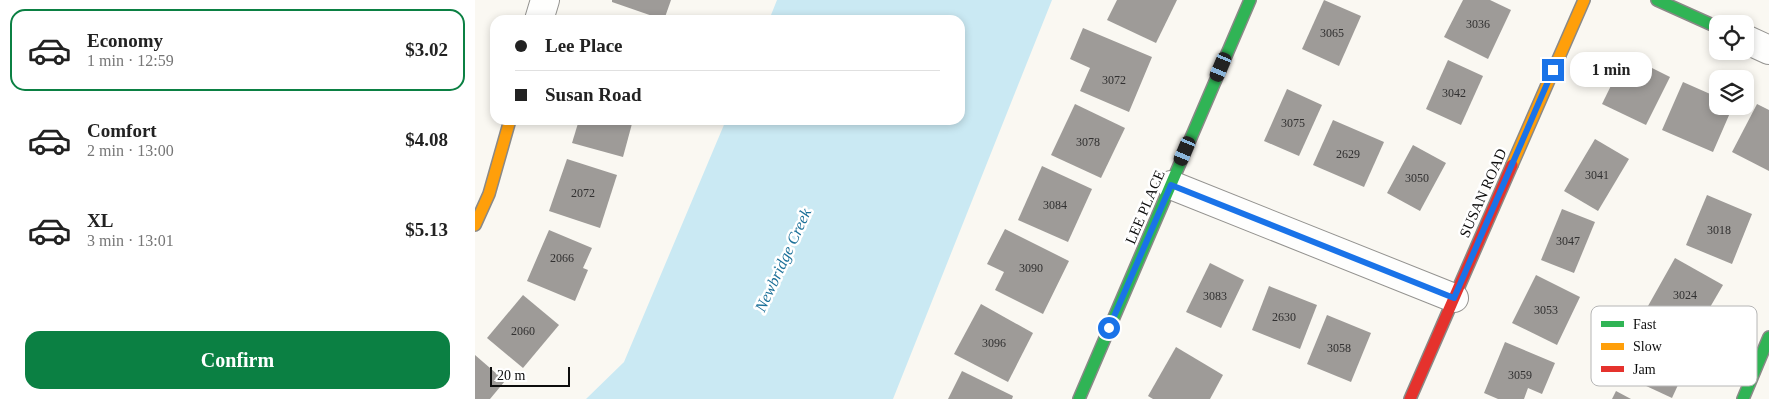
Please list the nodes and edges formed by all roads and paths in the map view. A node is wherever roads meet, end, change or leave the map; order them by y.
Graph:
1 (545, 0) edge
2 (1250, 0) edge
3 (1584, 0) edge
4 (1657, 0) edge
5 (540, 15) edge
6 (1709, 23) edge
7 (1754, 43) edge
8 (1769, 50) edge
9 (509, 125) edge
10 (1171, 185) junction
11 (475, 225) edge
12 (1454, 298) junction
13 (1769, 337) edge
14 (1757, 366) edge
15 (1748, 386) edge
16 (1079, 399) edge
17 (1410, 399) edge
18 (1743, 399) edge

1 - 5 street
2 - 10 street, LEE PLACE
3 - 12 street, SUSAN ROAD
4 - 6 street
7 - 8 street
9 - 11 street
10 - 12 street
10 - 16 street, LEE PLACE
12 - 17 street, SUSAN ROAD
13 - 14 street
15 - 18 street

